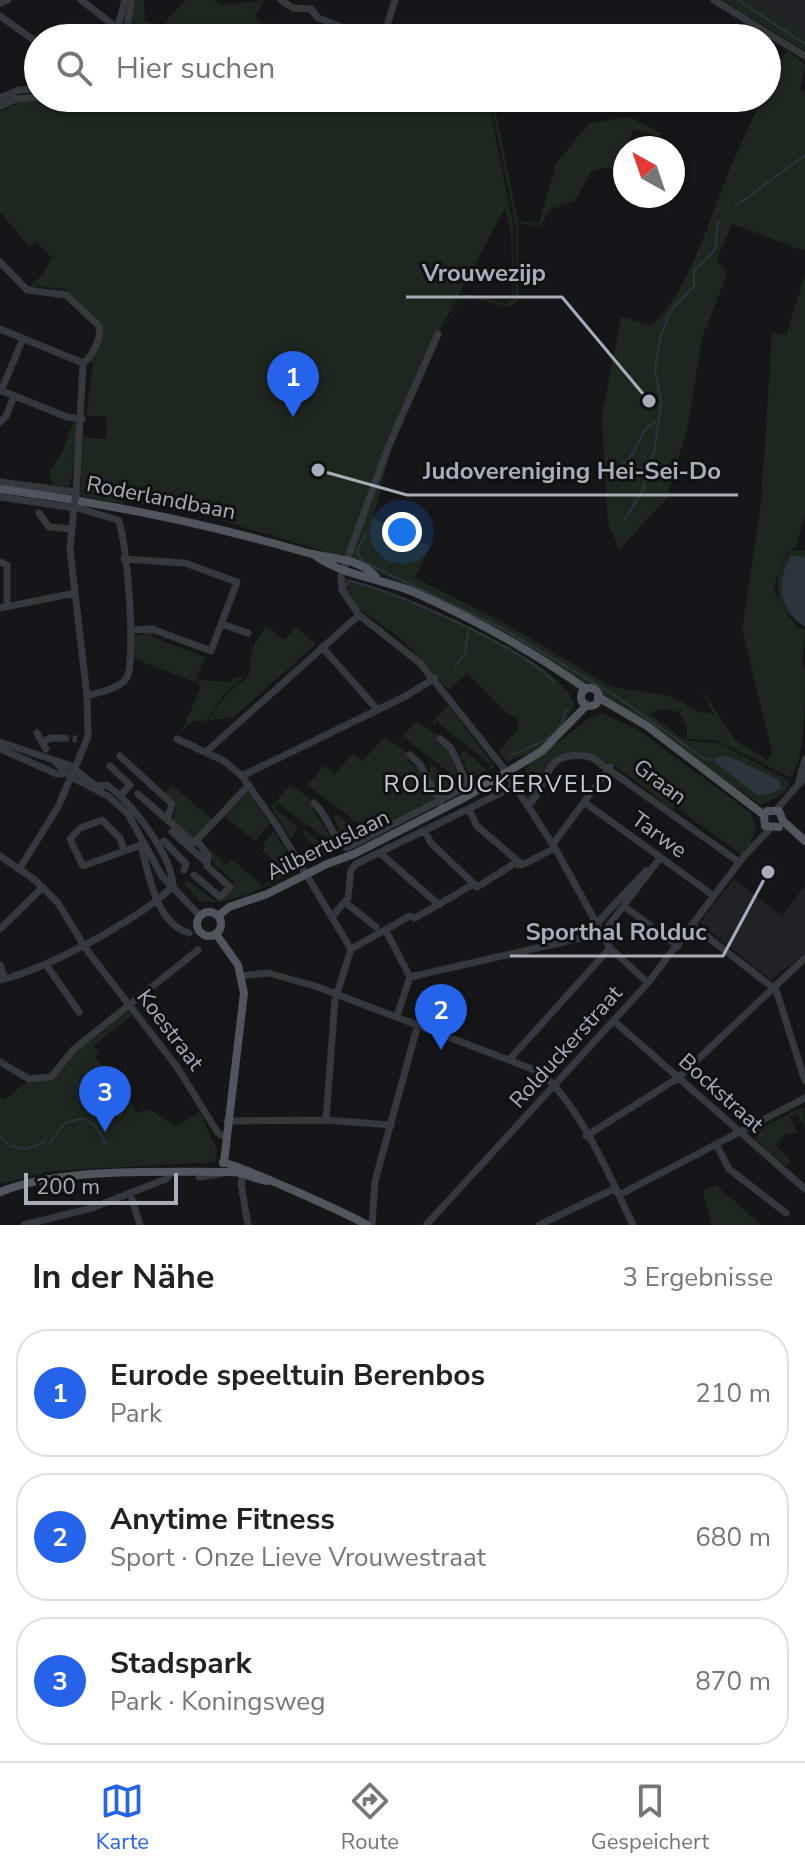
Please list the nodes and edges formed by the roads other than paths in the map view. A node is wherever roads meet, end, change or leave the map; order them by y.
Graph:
1 (8, 0) edge
2 (81, 0) edge
3 (125, 0) edge
4 (132, 0) edge
5 (281, 0) edge
6 (395, 0) edge
7 (714, 0) edge
8 (0, 3) edge
9 (0, 16) edge
10 (108, 24) edge
11 (122, 24) edge
12 (124, 24) edge
13 (334, 24) edge
14 (387, 24) edge
15 (753, 24) edge
16 (24, 33) edge
17 (781, 41) edge
18 (805, 56) edge
19 (24, 90) edge
20 (0, 98) edge
21 (24, 98) edge
22 (0, 106) edge
23 (0, 262) edge
24 (0, 329) edge
25 (438, 334) dead end
26 (22, 341) junction
27 (83, 363) junction
28 (1, 391) edge
29 (14, 396) junction
30 (82, 419) junction
31 (0, 422) edge
32 (0, 482) edge
33 (0, 489) edge
34 (76, 493) junction
35 (0, 497) edge
36 (74, 506) junction
37 (39, 513) dead end
38 (71, 529) junction
39 (312, 554) junction
40 (124, 559) junction
41 (347, 560) junction
42 (0, 562) edge
43 (343, 570) junction
44 (376, 577) junction
45 (75, 593) junction
46 (3, 606) edge
47 (359, 615) junction
48 (222, 624) junction
49 (132, 630) junction
50 (248, 633) dead end
51 (322, 647) junction
52 (435, 678) junction
53 (87, 696) junction
54 (589, 699) junction
55 (376, 708) junction
56 (37, 733) dead end
57 (62, 738) tunnel mouth
58 (177, 739) dead end
59 (440, 739) dead end
60 (0, 744) edge
61 (207, 751) junction
62 (410, 755) dead end
63 (120, 756) dead end
64 (805, 759) edge
65 (54, 761) junction
66 (110, 766) dead end
67 (610, 767) junction
68 (75, 768) junction
69 (506, 771) junction
70 (68, 775) junction
71 (242, 776) junction
72 (802, 780) edge
73 (249, 785) junction
74 (515, 786) junction
75 (98, 789) junction
76 (138, 794) dead end
77 (120, 796) junction
78 (584, 802) junction
79 (314, 803) dead end
80 (440, 803) junction
81 (527, 805) junction
82 (469, 810) junction
83 (424, 814) junction
84 (773, 819) junction
85 (167, 820) junction
86 (174, 830) junction
87 (425, 832) junction
88 (805, 841) edge
89 (198, 842) junction
90 (160, 843) junction
91 (554, 846) junction
92 (124, 851) junction
93 (380, 853) junction
94 (0, 856) edge
95 (660, 858) junction
96 (739, 862) junction
97 (207, 863) junction
98 (522, 865) junction
99 (20, 868) junction
100 (651, 869) junction
101 (184, 870) dead end
102 (194, 875) dead end
103 (306, 875) junction
104 (173, 886) junction
105 (43, 887) junction
106 (477, 887) junction
107 (714, 896) junction
108 (156, 900) junction
109 (345, 902) junction
110 (439, 905) junction
111 (625, 907) junction
112 (200, 916) junction
113 (218, 916) junction
114 (332, 917) junction
115 (597, 923) junction
116 (692, 925) junction
117 (376, 927) dead end
118 (0, 929) edge
119 (386, 931) junction
120 (189, 933) dead end
121 (603, 933) junction
122 (216, 934) junction
123 (83, 944) junction
124 (678, 946) junction
125 (610, 948) junction
126 (351, 949) junction
127 (198, 950) dead end
128 (805, 958) edge
129 (0, 965) edge
130 (47, 966) junction
131 (241, 976) junction
132 (410, 977) junction
133 (2, 980) edge
134 (648, 983) junction
135 (772, 986) junction
136 (336, 993) junction
137 (129, 1006) junction
138 (79, 1012) dead end
139 (397, 1016) junction
140 (614, 1021) junction
141 (418, 1024) junction
142 (510, 1059) junction
143 (0, 1062) edge
144 (678, 1078) junction
145 (805, 1081) edge
146 (555, 1086) junction
147 (805, 1098) edge
148 (326, 1120) junction
149 (227, 1121) junction
150 (391, 1125) junction
151 (737, 1132) junction
152 (586, 1136) junction
153 (225, 1137) junction
154 (716, 1144) junction
155 (231, 1169) junction
156 (171, 1173) junction
157 (805, 1189) edge
158 (617, 1191) junction
159 (0, 1192) edge
160 (130, 1193) junction
161 (786, 1213) dead end
162 (24, 1225) edge
163 (140, 1225) edge
164 (248, 1225) edge
165 (369, 1225) edge
166 (426, 1225) edge
167 (539, 1225) edge
168 (633, 1225) edge

1 - 8 street
2 - 10 street
3 - 11 street
4 - 12 street
5 - 13 street
6 - 14 street
7 - 15 street
9 - 16 street
17 - 18 street
19 - 20 street
21 - 22 street
23 - 27 street
24 - 26 street
25 - 41 street
26 - 27 street
26 - 28 street
27 - 30 street
28 - 29 street
29 - 30 street
29 - 31 street
30 - 34 street
32 - 34 street
33 - 39 main road, Roderlandbaan
34 - 36 street, bridge
35 - 36 street
36 - 38 street
36 - 40 street
37 - 38 street
38 - 45 street
39 - 41 main road, Roderlandbaan
39 - 43 main road, Roderlandbaan
40 - 48 street
40 - 49 street
41 - 43 street
41 - 44 main road, Roderlandbaan
42 - 46 street
43 - 44 main road, Roderlandbaan
43 - 47 street
44 - 54 main road, Roderlandbaan
45 - 46 street
45 - 53 street
47 - 51 street
47 - 52 street
48 - 49 street
48 - 50 street
49 - 53 street
51 - 55 street
51 - 61 street
52 - 55 street
52 - 69 street
53 - 68 street
54 - 69 main road, Ailbertuslaan
54 - 84 main road, Roderlandbaan
55 - 71 street
56 - 57 street
58 - 61 street
59 - 80 street, Ailbertuslaan
60 - 65 street
60 - 70 street
61 - 71 street
62 - 80 street
63 - 85 street
64 - 72 street, Rolduckerstraat
65 - 68 street
65 - 70 street
66 - 77 street
67 - 78 street
67 - 81 street, Graan
67 - 96 street, Graan
68 - 70 street
68 - 75 street
69 - 74 street
69 - 83 main road, Ailbertuslaan
70 - 75 street
70 - 99 street
71 - 73 street
72 - 84 street, Rolduckerstraat
73 - 89 street
73 - 103 street
74 - 81 street
74 - 82 street, Ailbertuslaan
75 - 77 street
75 - 104 street
76 - 85 street
77 - 90 street
78 - 91 street
78 - 95 street, Tarwe
79 - 83 street, Ailbertuslaan
80 - 83 street, Ailbertuslaan
81 - 91 street
82 - 87 street, Ailbertuslaan
82 - 98 street
83 - 103 main road, Ailbertuslaan
84 - 88 main road, Roderlandbaan
84 - 96 street, Rolduckerstraat
85 - 86 street
86 - 89 street
86 - 90 street
86 - 97 street
87 - 93 street, Ailbertuslaan
87 - 106 street
89 - 97 street
90 - 101 street
90 - 104 street
91 - 98 street
91 - 115 street
92 - 92 street
92 - 108 street
93 - 109 street, Ailbertuslaan
93 - 110 street
94 - 99 street, Koestraat
95 - 100 street
95 - 107 street, Tarwe
96 - 107 street, Rolduckerstraat
97 - 102 street
98 - 106 street
99 - 105 street, Koestraat
100 - 111 street
100 - 115 street
103 - 113 main road, Ailbertuslaan
103 - 114 street
104 - 108 street
104 - 112 street
105 - 118 street
105 - 123 street, Koestraat
106 - 110 street
107 - 116 street, Rolduckerstraat
108 - 120 street
108 - 123 street
109 - 114 street
109 - 117 street
110 - 119 street
111 - 121 street
111 - 124 street
112 - 113 main road
112 - 122 main road
113 - 122 main road
114 - 126 street
115 - 121 street
116 - 124 street, Rolduckerstraat
116 - 135 street
119 - 126 street
119 - 132 street
121 - 125 street
121 - 132 street
122 - 131 main road
123 - 130 street
123 - 137 street, Koestraat
124 - 134 street, Rolduckerstraat
125 - 134 street
125 - 142 street
126 - 136 street
127 - 137 street
128 - 135 street
129 - 133 street
130 - 133 street
130 - 138 street
131 - 136 street
131 - 149 main road
132 - 139 street
134 - 140 street, Rolduckerstraat
135 - 144 street
135 - 145 street
136 - 139 street
136 - 148 street
137 - 143 street
137 - 153 street, Koestraat
139 - 141 street
140 - 144 street, Bockstraat
140 - 146 street, Rolduckerstraat
141 - 142 street
141 - 150 street
142 - 146 street
144 - 151 street, Bockstraat
144 - 152 street
146 - 152 street
146 - 166 street, Rolduckerstraat
147 - 151 street
148 - 149 street
148 - 150 street
149 - 153 main road
150 - 165 street
151 - 154 street
151 - 157 street, Bockstraat
152 - 158 street
153 - 155 main road
154 - 158 street
154 - 161 street
155 - 156 main road
155 - 164 street
155 - 165 main road
156 - 159 main road
156 - 160 street
158 - 167 street
158 - 168 street
160 - 162 street
160 - 163 street

